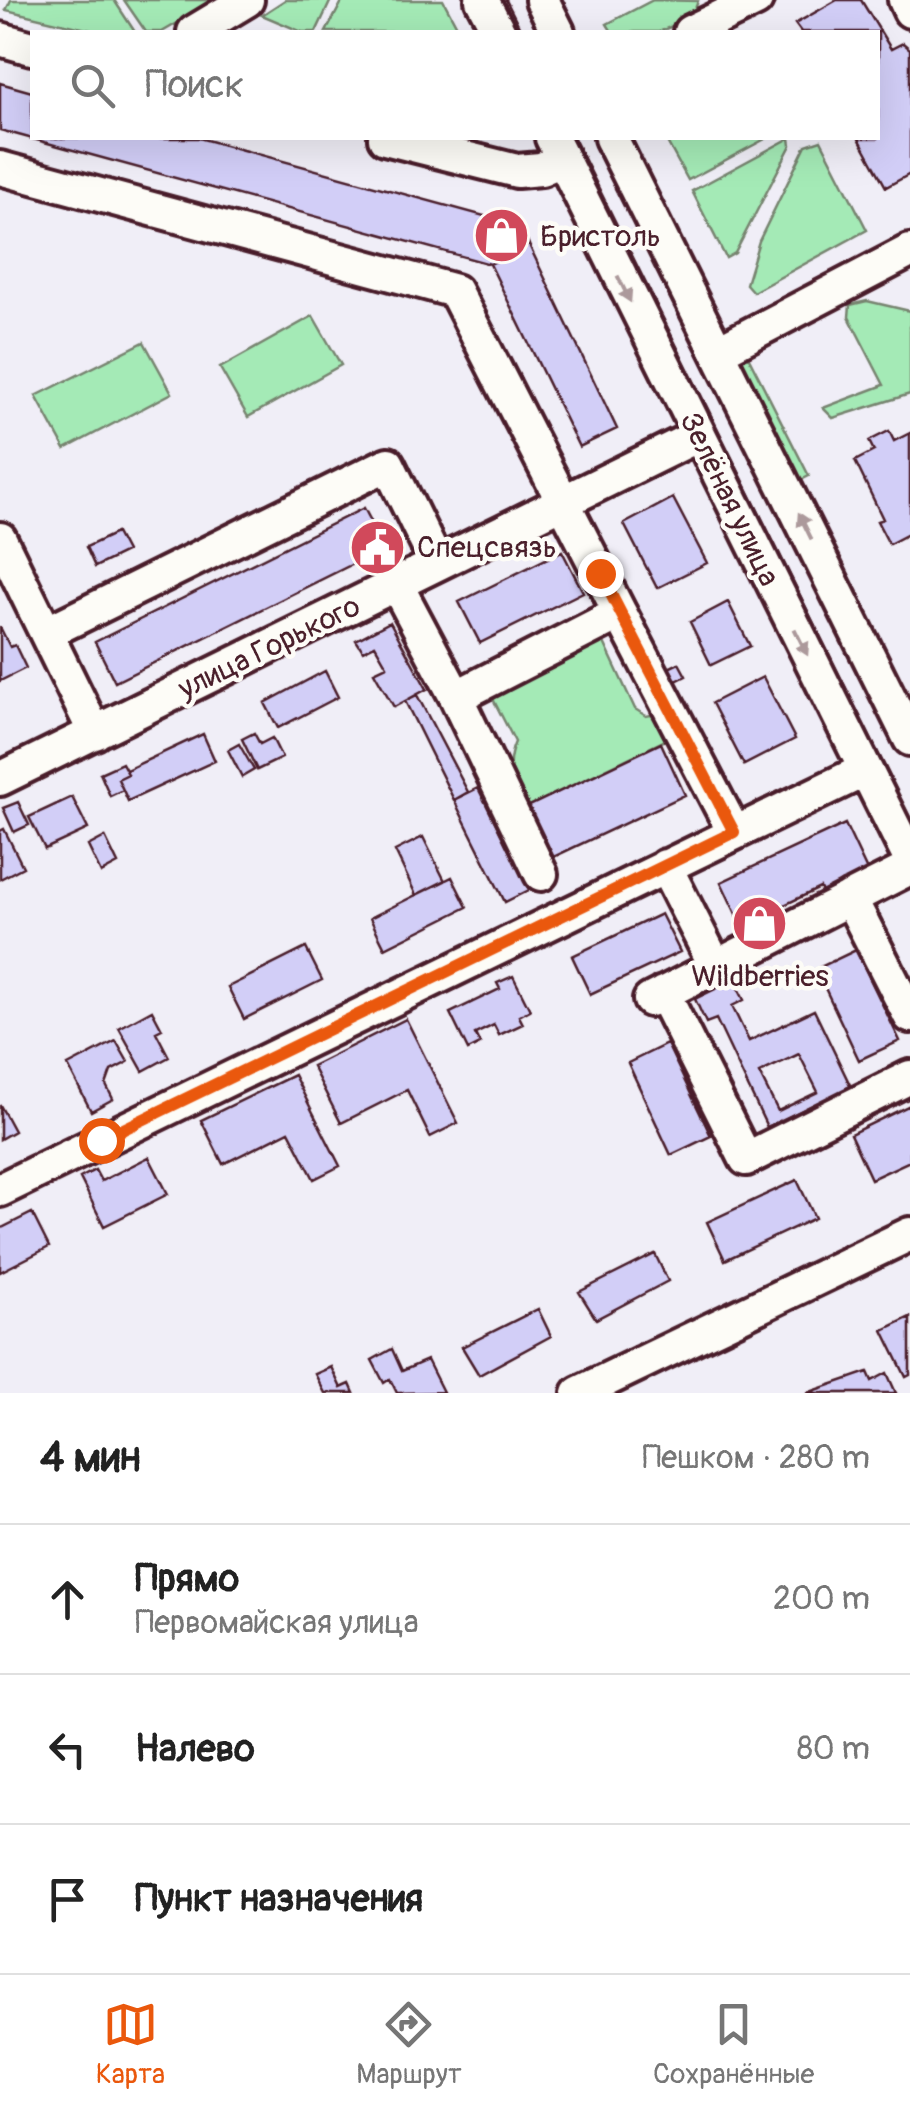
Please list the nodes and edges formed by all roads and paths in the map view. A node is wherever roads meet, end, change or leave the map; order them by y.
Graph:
1 (248, 0) edge
2 (482, 0) edge
3 (542, 0) edge
4 (756, 0) edge
5 (905, 0) edge
6 (910, 10) edge
7 (704, 17) edge
8 (197, 30) edge
9 (498, 30) edge
10 (557, 30) edge
11 (0, 40) edge
12 (30, 48) edge
13 (393, 140) edge
14 (612, 140) edge
15 (557, 149) edge
16 (0, 168) edge
17 (910, 251) edge
18 (874, 270) junction
19 (910, 282) edge
20 (719, 351) junction
21 (699, 436) junction
22 (563, 502) junction
23 (0, 539) edge
24 (437, 564) junction
25 (396, 584) junction
26 (620, 613) junction
27 (46, 633) junction
28 (456, 697) junction
29 (95, 733) junction
30 (910, 739) edge
31 (864, 770) junction
32 (0, 779) edge
33 (734, 832) junction
34 (910, 859) edge
35 (666, 866) junction
36 (910, 868) edge
37 (541, 874) dead end
38 (850, 898) junction
39 (716, 966) junction
40 (910, 1016) edge
41 (910, 1078) edge
42 (0, 1190) edge
43 (910, 1234) edge
44 (579, 1393) edge

1 - 8 street
2 - 9 street
3 - 10 street
4 - 7 street
5 - 6 street
11 - 12 street
13 - 15 street
14 - 20 street, Зелёная улица
15 -> 21 street, Зелёная улица
16 - 22 street
17 - 18 street
18 - 19 street
18 - 20 street
30 -> 20 street, Зелёная улица
21 - 22 street, улица Горького
21 -> 31 street, Зелёная улица
22 - 24 street, улица Горького
22 - 26 street
23 - 27 street
24 - 25 street, улица Горького
24 - 27 street
25 - 28 street
25 - 29 street, улица Горького
26 - 28 street
26 - 33 street
27 - 29 street
28 - 37 street
29 - 32 street, улица Горького
31 - 33 street
31 - 34 street, Зелёная улица
33 - 35 street
35 - 39 street
35 - 42 street
36 - 38 street
38 - 39 street
38 - 40 street
39 - 41 street
43 - 44 street

